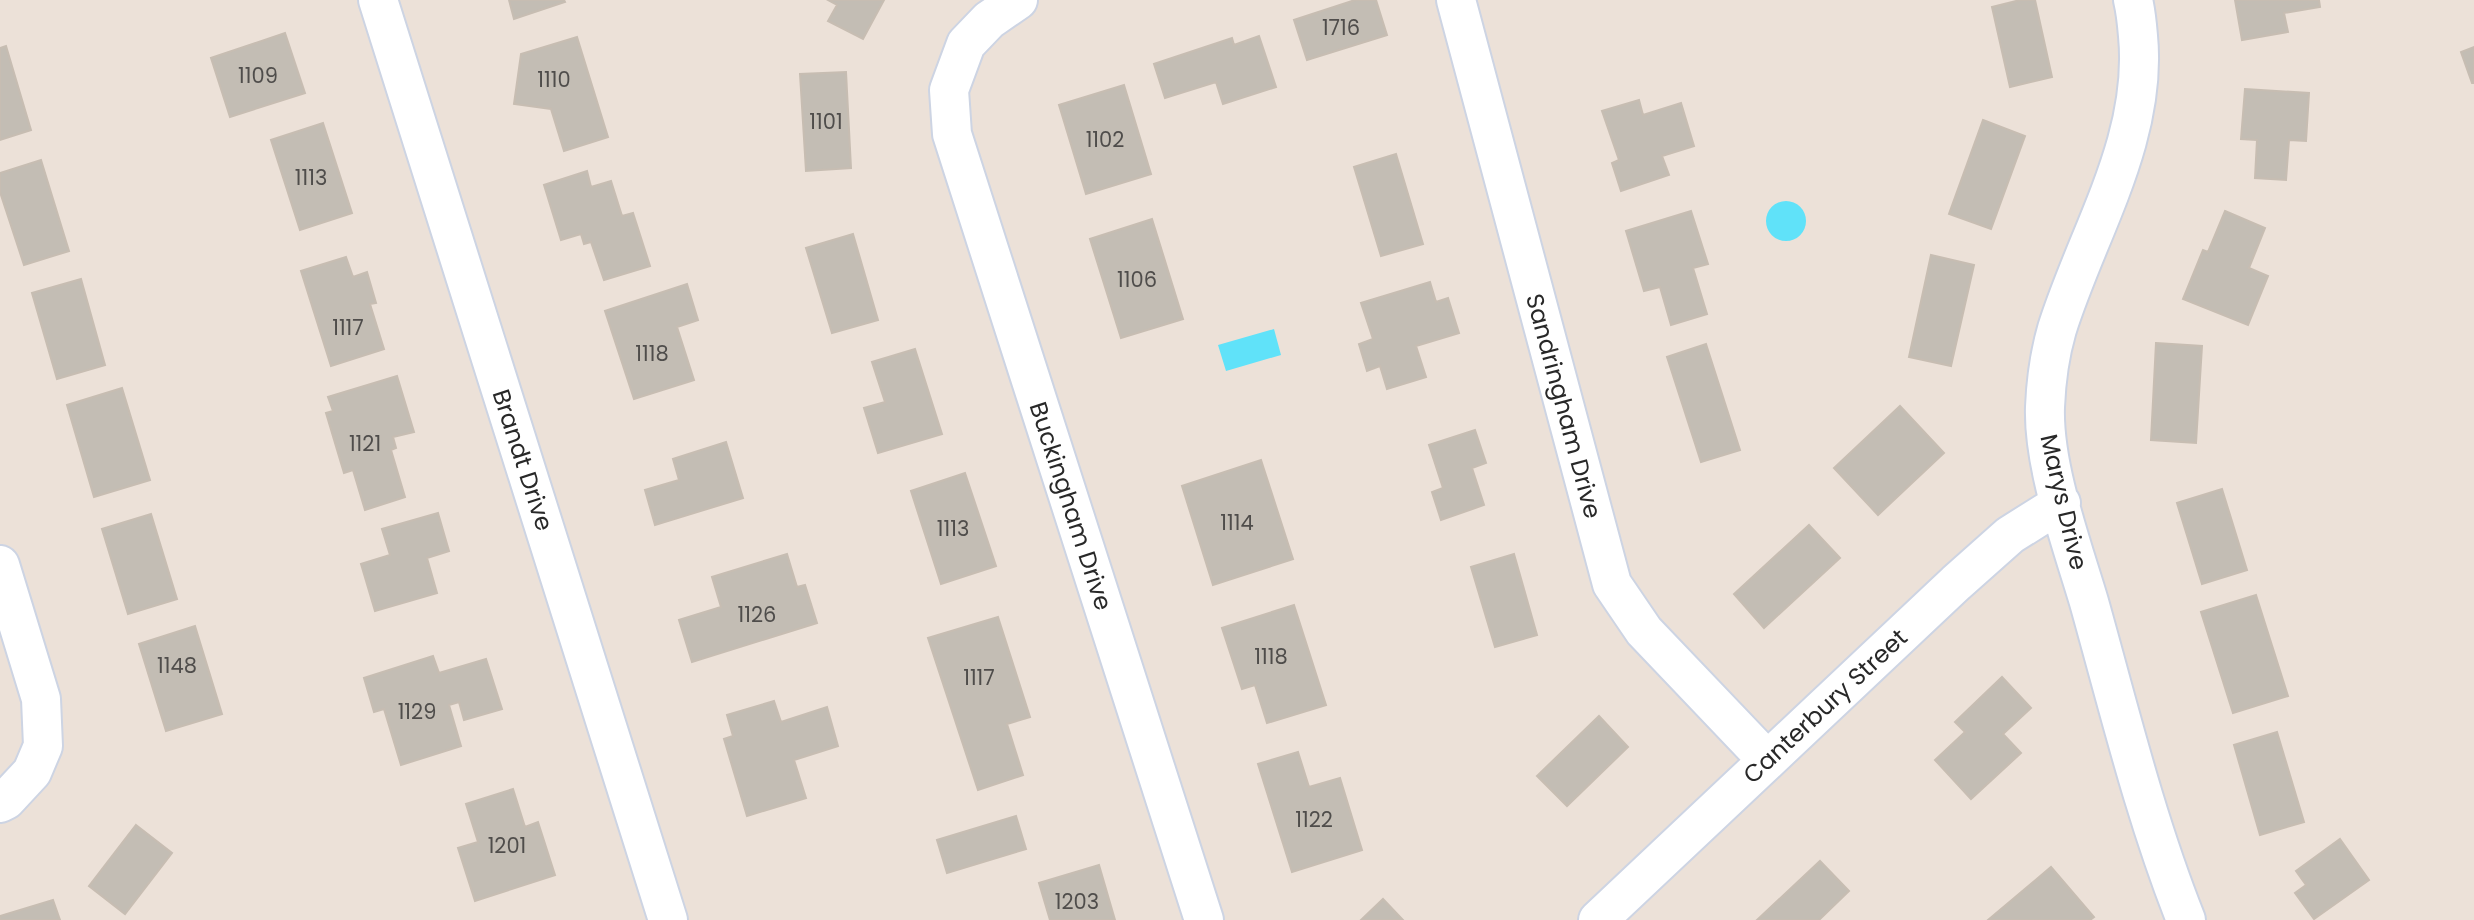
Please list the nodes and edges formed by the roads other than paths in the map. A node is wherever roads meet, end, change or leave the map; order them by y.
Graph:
1 (378, 0) edge
2 (1018, 0) edge
3 (1456, 0) edge
4 (2133, 0) edge
5 (2061, 503) junction
6 (0, 565) edge
7 (1767, 760) junction
8 (0, 803) edge
9 (668, 920) edge
10 (1204, 920) edge
11 (1598, 920) edge
12 (2186, 920) edge

1 - 9 street, Brandt Drive
2 - 10 street, Buckingham Drive
3 - 7 street, Sandringham Drive
4 - 5 street, Marys Drive
5 - 7 street, Canterbury Street
5 - 12 street, Marys Drive
6 - 8 street
7 - 11 street, Canterbury Street

